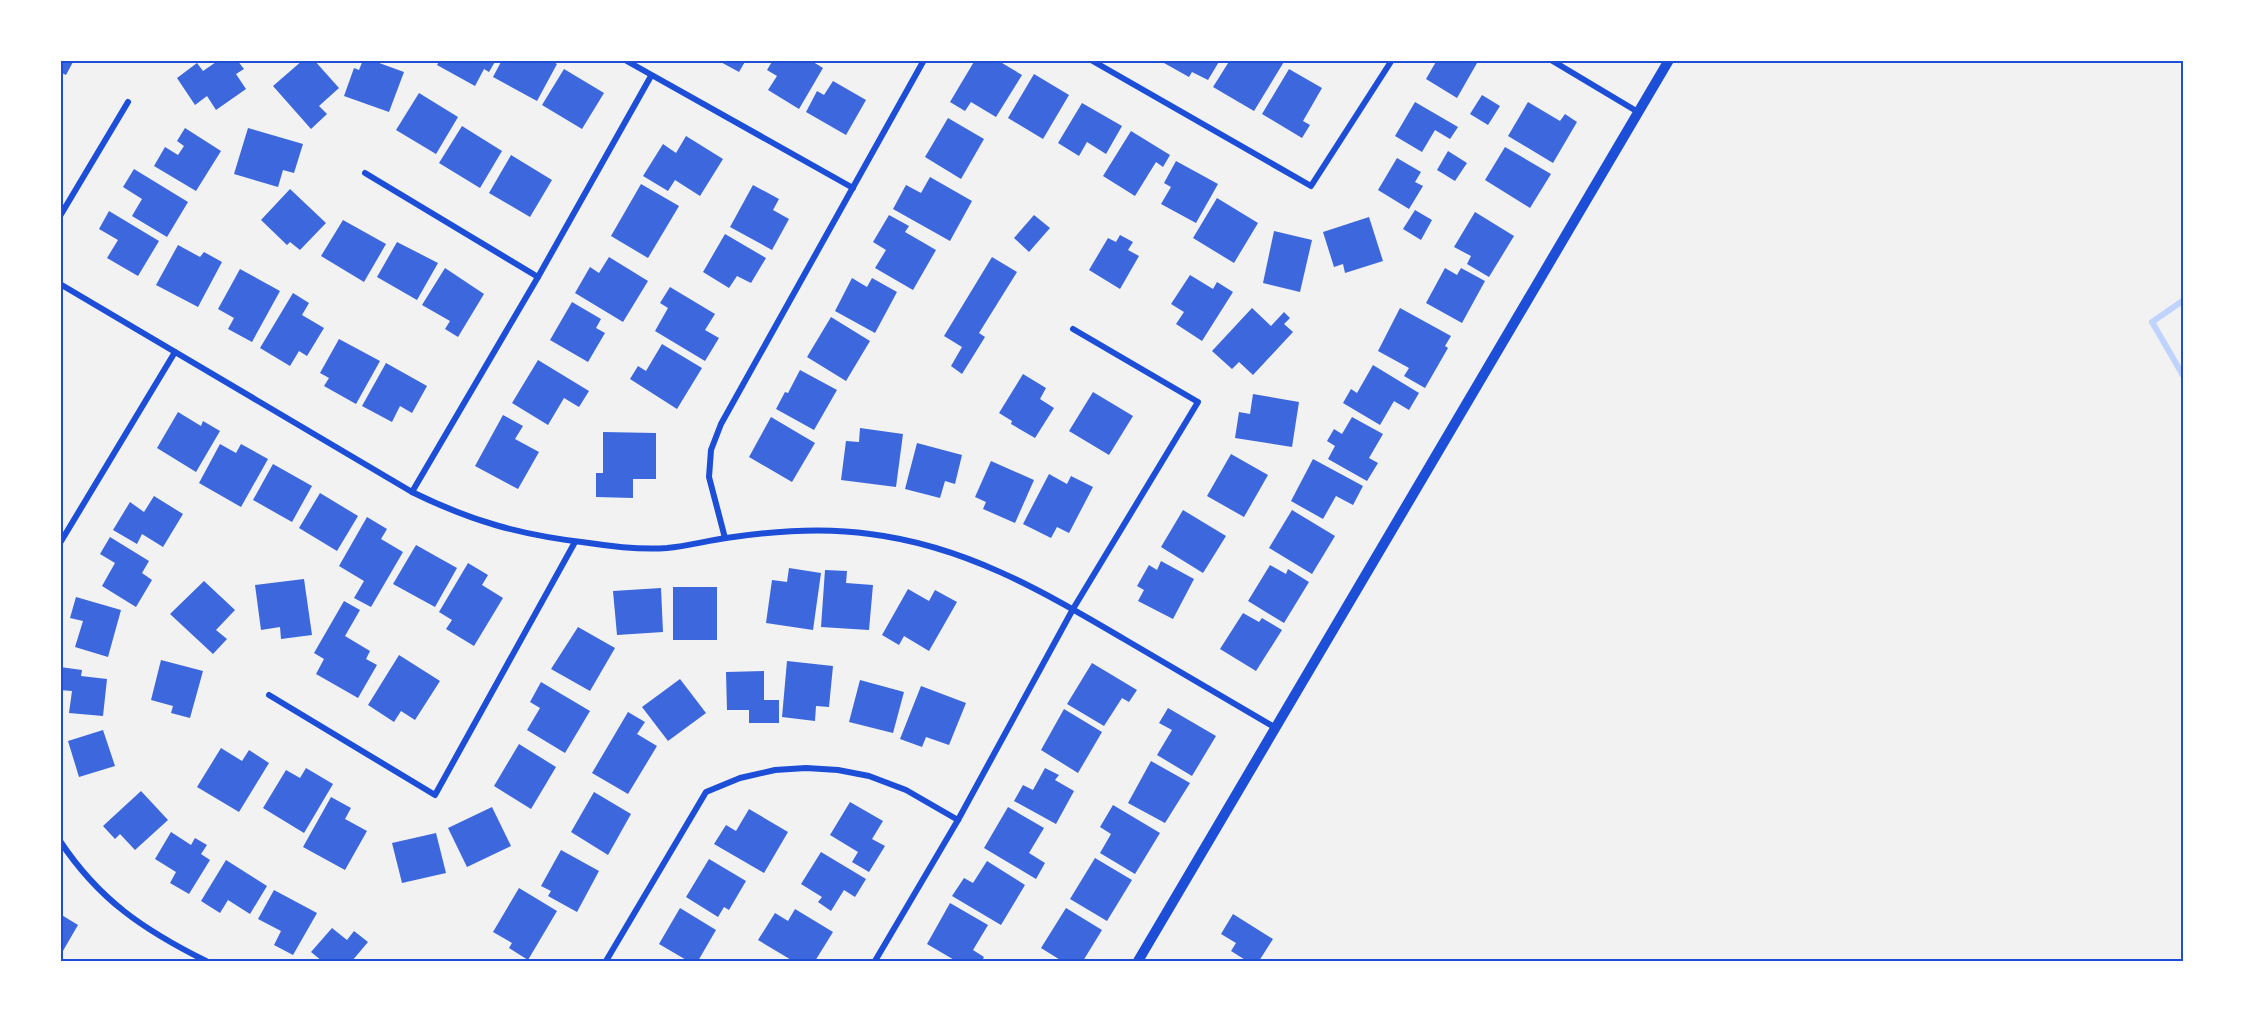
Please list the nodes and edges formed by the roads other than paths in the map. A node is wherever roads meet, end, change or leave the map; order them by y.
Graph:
1 (625, 60) edge
2 (924, 60) edge
3 (1091, 60) edge
4 (1392, 60) edge
5 (1551, 60) edge
6 (1669, 60) edge
7 (651, 76) junction
8 (128, 102) dead end
9 (1638, 112) junction
10 (365, 173) dead end
11 (853, 188) junction
12 (60, 216) edge
13 (538, 277) junction
14 (60, 284) edge
15 (1073, 329) dead end
16 (175, 352) junction
17 (412, 492) junction
18 (725, 538) junction
19 (575, 542) junction
20 (60, 543) edge
21 (1073, 609) junction
22 (269, 695) dead end
23 (1276, 728) junction
24 (958, 820) junction
25 (60, 841) edge
26 (206, 961) edge
27 (606, 961) edge
28 (875, 961) edge
29 (1138, 961) edge

1 - 7 street
2 - 11 street
3 - 4 street
5 - 9 street
6 - 9 street
7 - 11 street
7 - 13 street
8 - 12 street
9 - 23 street
10 - 13 street
11 - 18 street
13 - 17 street
14 - 16 street
15 - 21 street
16 - 17 street
16 - 20 street
17 - 19 street
18 - 19 street
18 - 21 street
19 - 22 street
21 - 23 street
21 - 24 street
23 - 29 street
24 - 27 street
24 - 28 street
25 - 26 street

